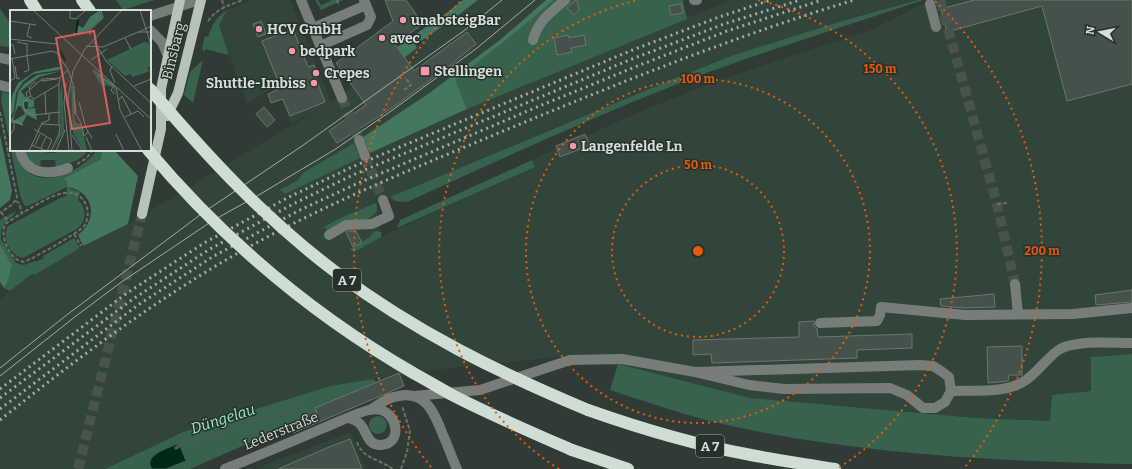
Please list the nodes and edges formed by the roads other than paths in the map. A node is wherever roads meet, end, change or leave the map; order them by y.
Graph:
1 (30, 0) edge
2 (82, 0) edge
3 (200, 0) edge
4 (301, 0) edge
5 (565, 0) edge
6 (365, 2) edge
7 (179, 3) edge
8 (930, 4) dead end
9 (36, 10) edge
10 (89, 10) edge
11 (151, 16) edge
12 (936, 27) dead end
13 (313, 28) junction
14 (151, 31) edge
15 (533, 40) dead end
16 (320, 46) junction
17 (167, 54) junction
18 (0, 58) edge
19 (10, 60) edge
20 (0, 85) edge
21 (10, 88) edge
22 (151, 90) edge
23 (342, 98) tunnel mouth
24 (161, 129) junction
25 (359, 140) tunnel mouth
26 (20, 151) edge
27 (149, 151) edge
28 (365, 156) tunnel mouth
29 (68, 168) road end
30 (383, 200) tunnel mouth
31 (142, 214) tunnel mouth
32 (329, 235) dead end
33 (1015, 284) tunnel mouth
34 (1132, 308) edge
35 (1018, 314) junction
36 (820, 323) dead end
37 (1132, 343) edge
38 (695, 372) junction
39 (951, 391) junction
40 (414, 396) junction
41 (370, 410) junction
42 (348, 418) junction
43 (225, 469) edge
44 (457, 469) edge
45 (628, 469) edge
46 (836, 469) edge

1 - 9 highway
2 - 10 highway
3 - 7 street
3 - 24 main road, Binsbarg
4 - 13 street
5 - 15 street
6 - 13 street
6 - 16 street
7 - 11 street
7 - 17 main road, Binsbarg
8 - 12 street
13 - 16 street
14 - 17 street
16 - 23 street
17 - 24 main road, Binsbarg
18 - 19 street
20 - 21 street
22 - 46 highway, A 7, bridge
24 - 31 main road, Binsbarg
25 - 28 street
26 - 29 street
27 - 45 highway, bridge
30 - 32 street
33 - 35 street
34 - 35 street
35 - 36 street
37 - 39 street
38 - 39 street
38 - 39 street
38 - 40 street, Lederstraße
40 - 41 street, Lederstraße
40 - 44 street
41 - 42 street, Lederstraße
41 - 42 street
42 - 43 street, Lederstraße

